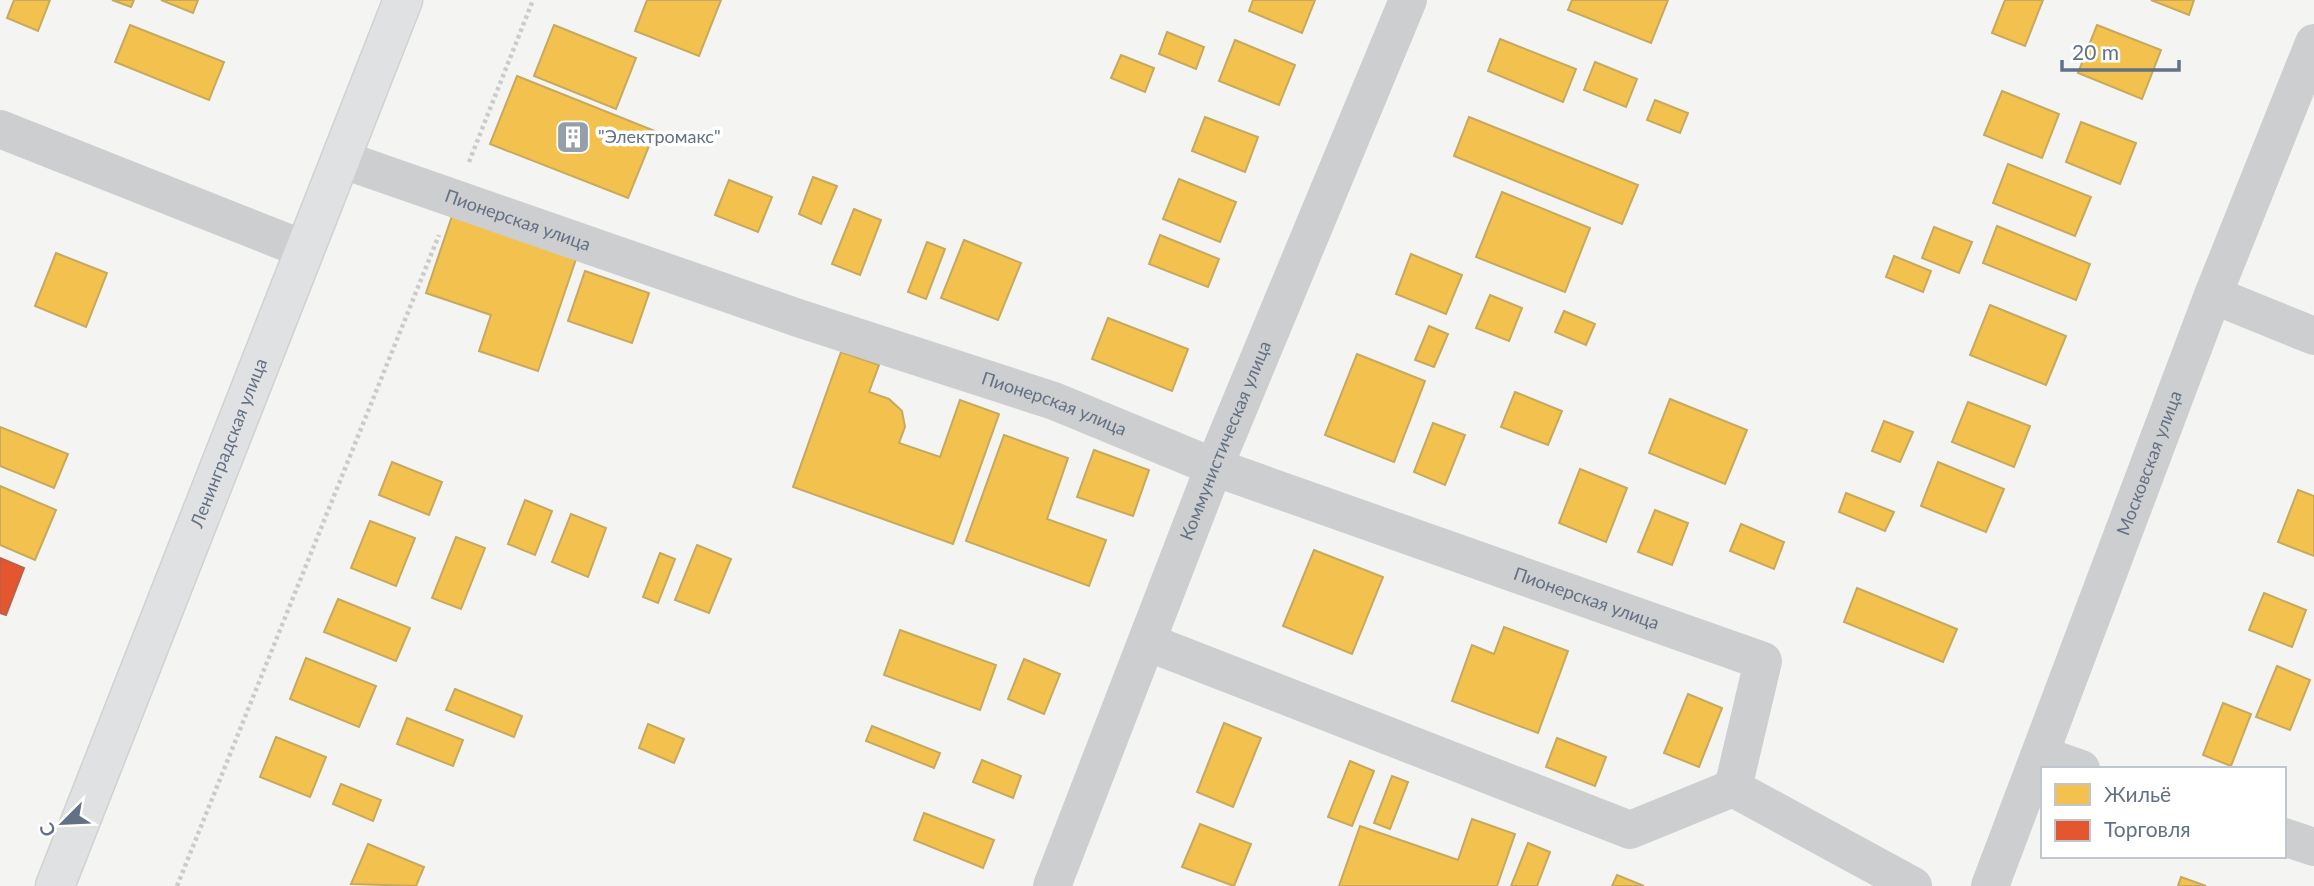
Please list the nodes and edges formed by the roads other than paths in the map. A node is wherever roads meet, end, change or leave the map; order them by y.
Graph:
1 (403, 0) edge
2 (1408, 0) edge
3 (2314, 43) edge
4 (0, 129) edge
5 (341, 159) junction
6 (303, 249) junction
7 (2213, 295) junction
8 (2314, 335) edge
9 (1214, 467) junction
10 (1147, 642) junction
11 (2041, 755) junction
12 (2075, 767) edge
13 (1733, 788) junction
14 (2286, 838) edge
15 (2314, 847) edge
16 (55, 886) edge
17 (1052, 886) edge
18 (1913, 886) edge
19 (1990, 886) edge

1 - 5 street, Ленинградская улица
2 - 9 street, Коммунистическая улица
3 - 7 street, Московская улица
4 - 6 street
5 - 6 street, Ленинградская улица
5 - 9 street, Пионерская улица
6 - 16 street, Ленинградская улица
7 - 8 street
7 - 11 street, Московская улица
9 - 10 street, Коммунистическая улица
9 - 13 street, Пионерская улица
10 - 13 street
10 - 17 street, Коммунистическая улица
11 - 12 street
11 - 19 street, Московская улица
13 - 18 street
14 - 15 street

